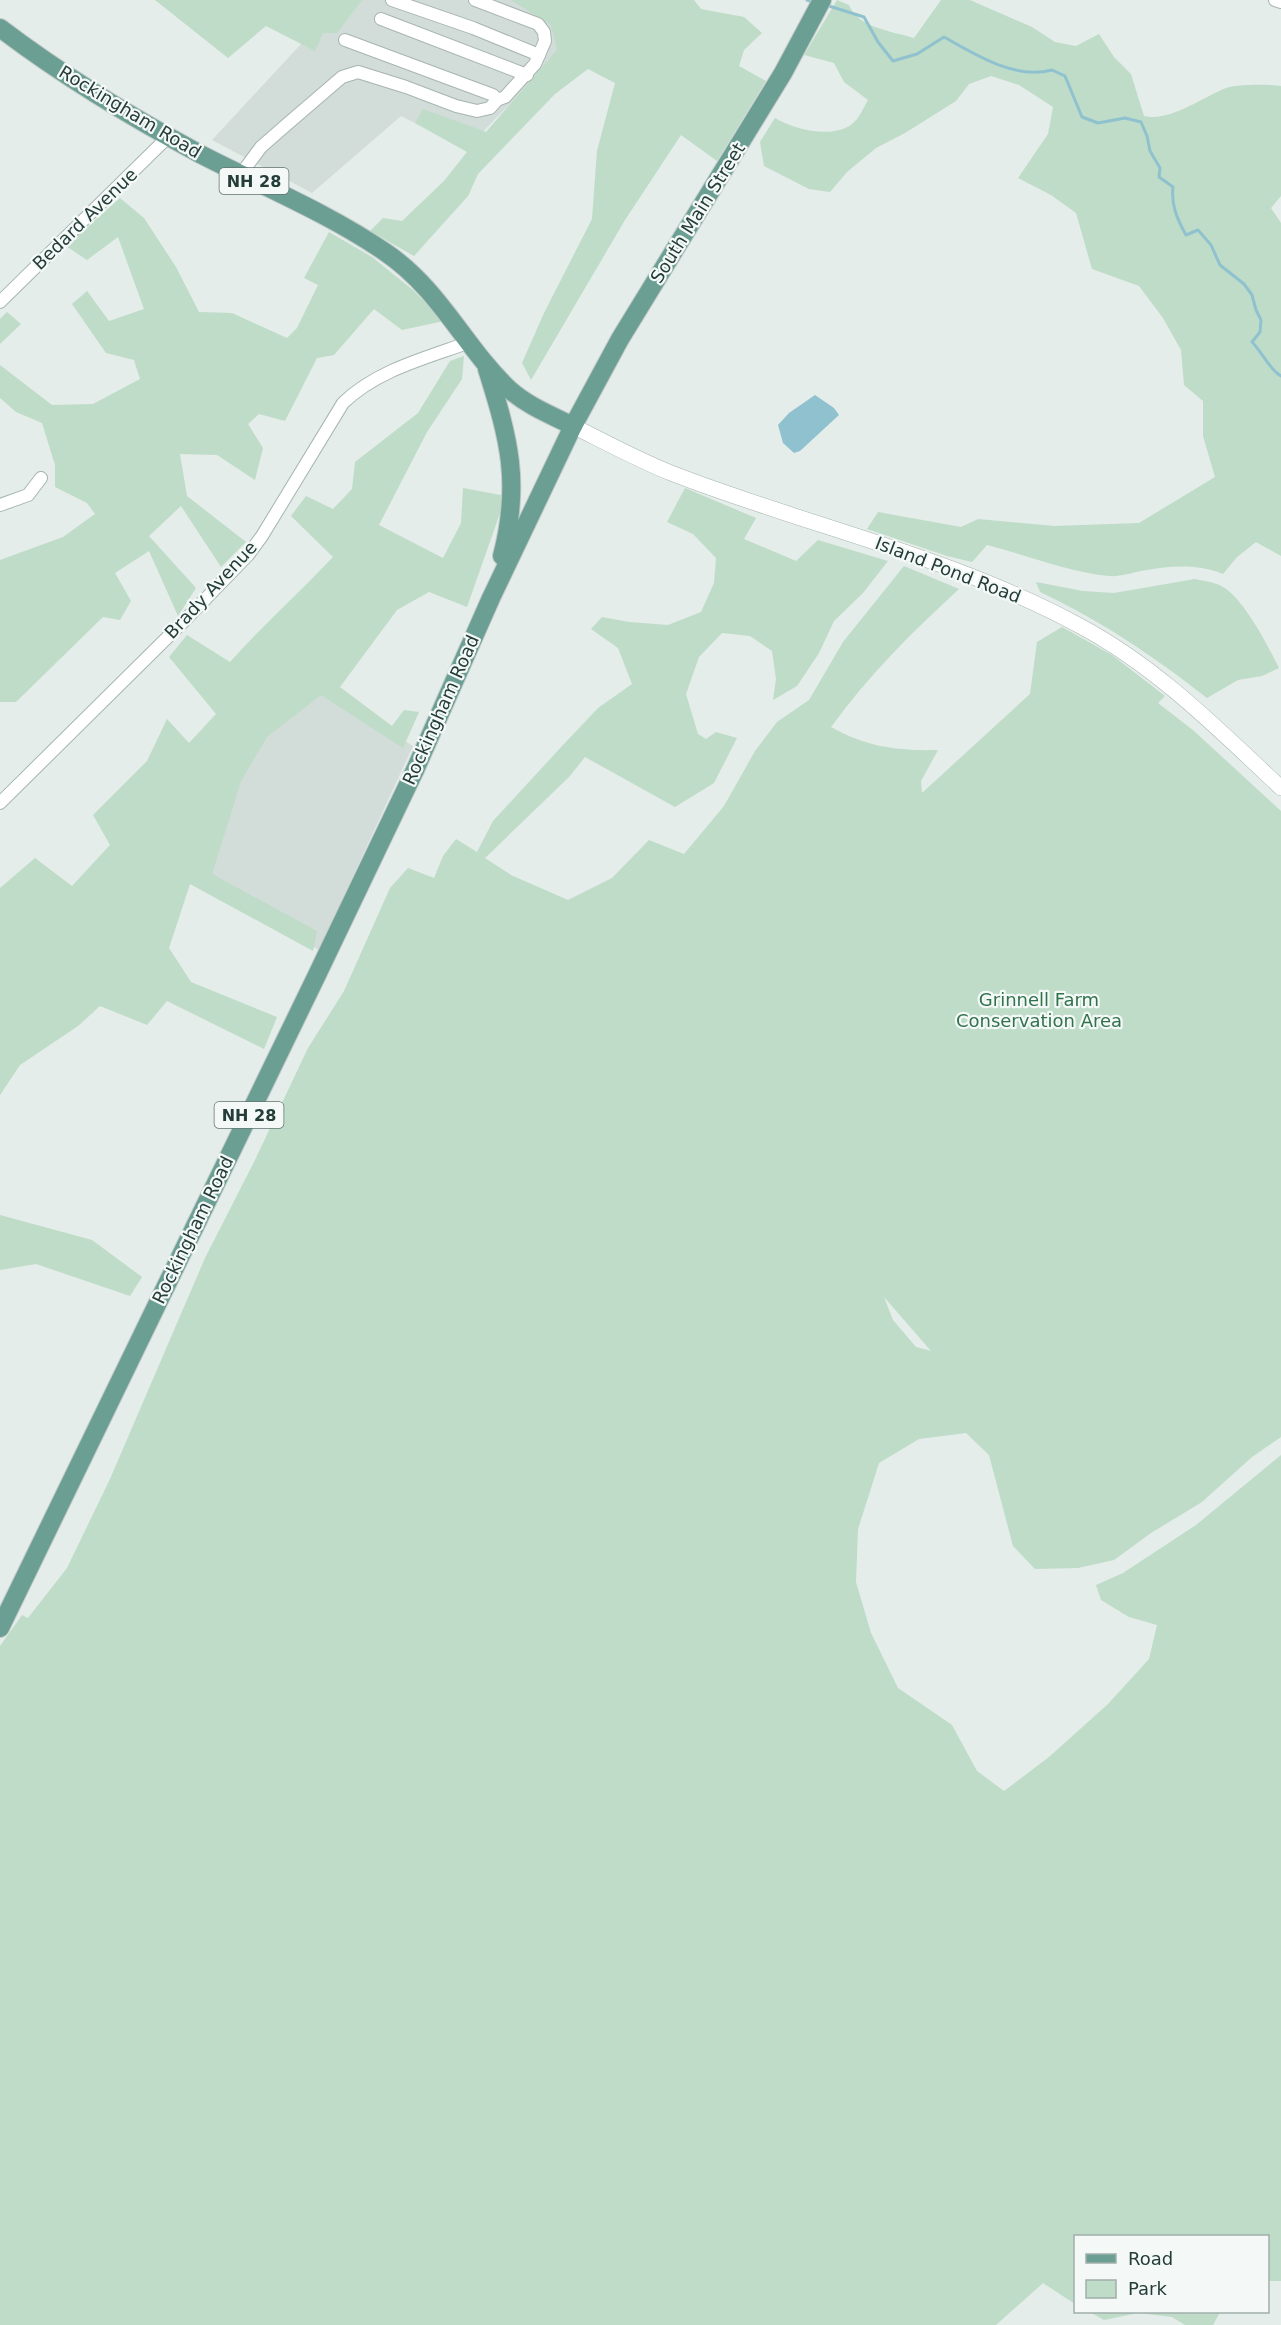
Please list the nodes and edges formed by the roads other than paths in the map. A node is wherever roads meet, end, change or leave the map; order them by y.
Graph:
1 (392, 0) edge
2 (475, 0) edge
3 (822, 0) edge
4 (1275, 0) edge
5 (1281, 2) edge
6 (381, 19) dead end
7 (0, 28) edge
8 (345, 40) dead end
9 (539, 55) junction
10 (527, 75) junction
11 (497, 100) junction
12 (170, 136) junction
13 (241, 174) junction
14 (0, 302) edge
15 (470, 342) junction
16 (484, 361) junction
17 (573, 426) junction
18 (41, 478) dead end
19 (0, 505) edge
20 (491, 598) junction
21 (1281, 788) edge
22 (0, 803) edge
23 (0, 1628) edge

1 - 9 street
2 - 9 street
3 - 17 main road, South Main Street
4 - 5 street
6 - 10 street
7 - 12 main road, Rockingham Road / NH 28
8 - 11 street
9 - 10 street
10 - 11 street
11 - 13 street
12 - 13 main road, Rockingham Road / NH 28
12 - 14 street, Bedard Avenue
13 - 15 main road, Rockingham Road / NH 28
15 - 16 main road, Rockingham Road / NH 28
15 - 22 street, Brady Avenue
16 - 17 main road, Rockingham Road / NH 28
16 - 20 main road, NH 28
17 - 20 main road, Rockingham Road / NH 28
17 - 21 street, Island Pond Road
18 - 19 street
20 - 23 main road, Rockingham Road / NH 28

